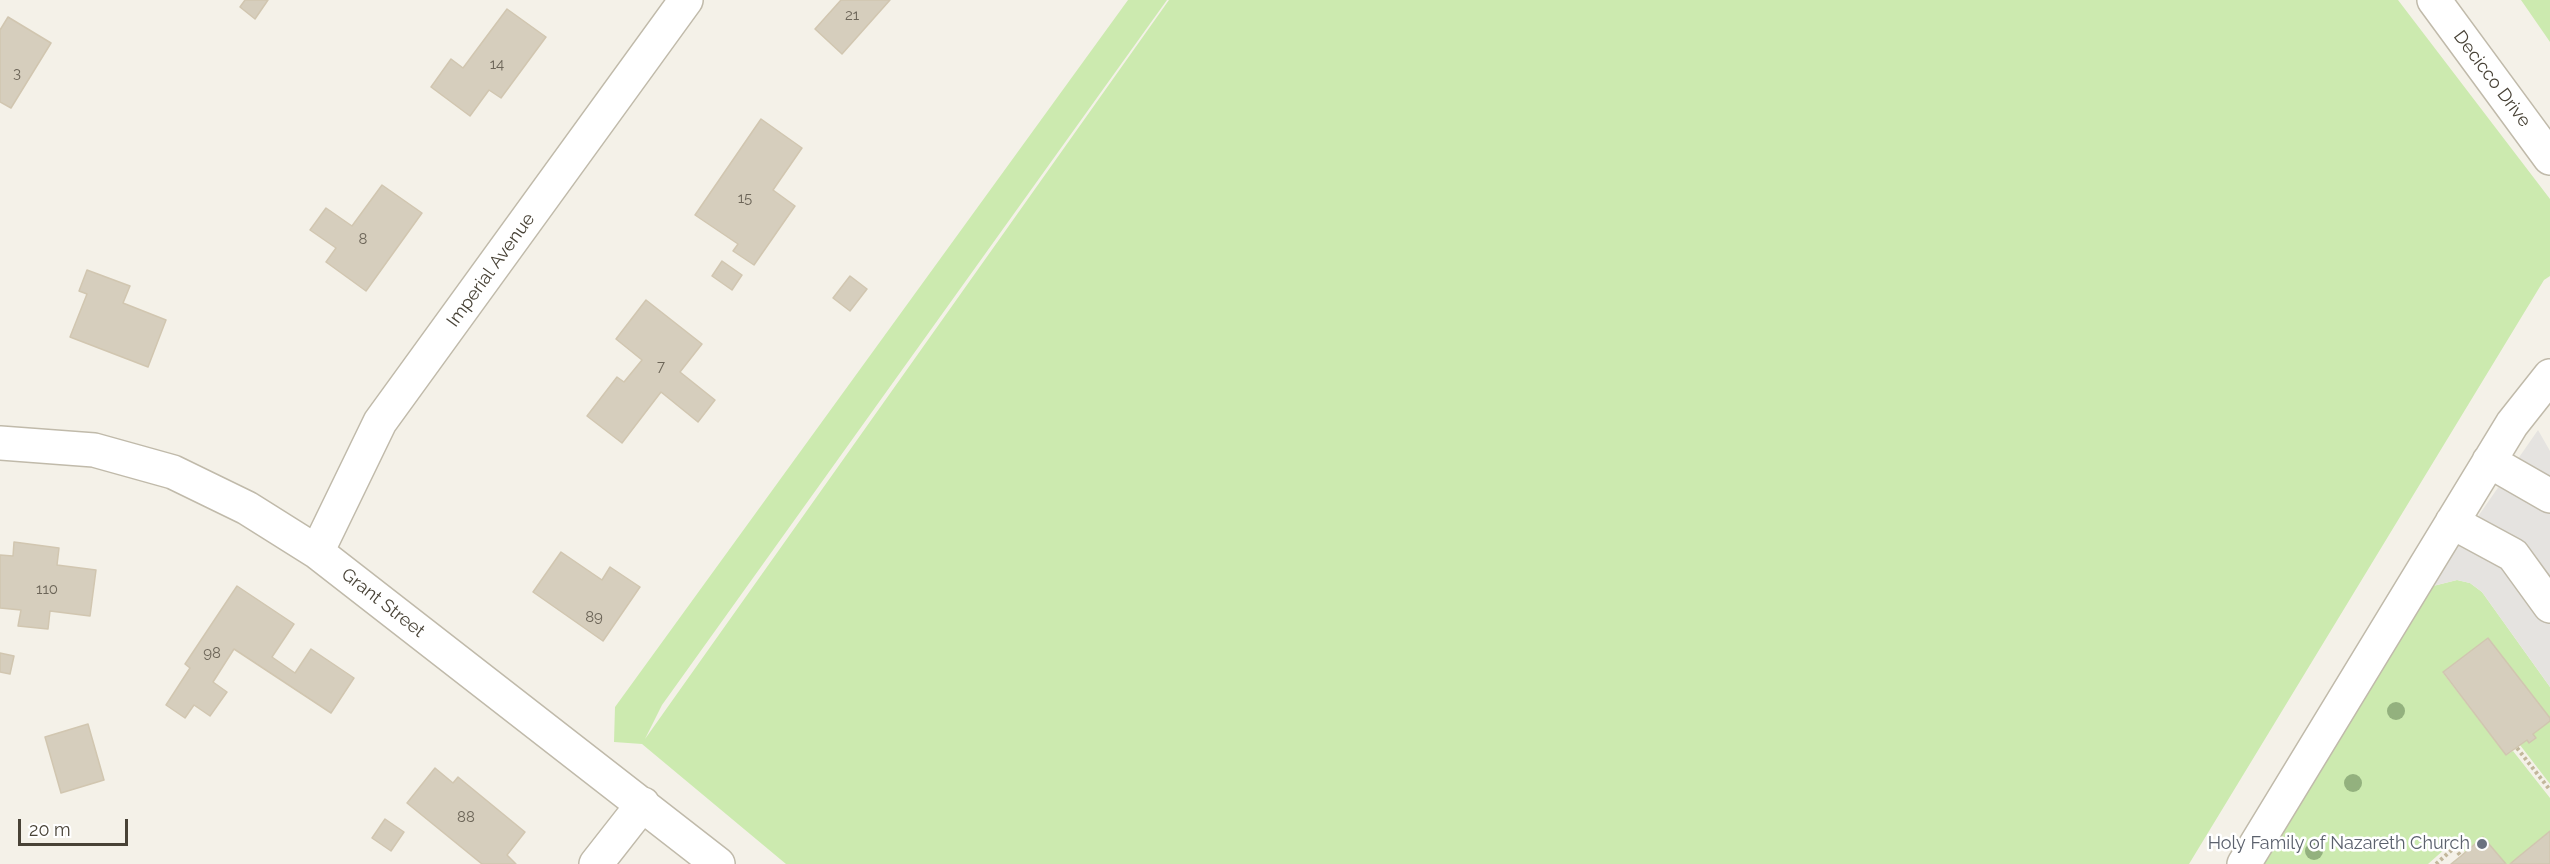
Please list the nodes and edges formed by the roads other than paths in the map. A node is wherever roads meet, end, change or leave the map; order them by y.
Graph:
1 (686, 0) edge
2 (2434, 0) edge
3 (2550, 158) edge
4 (2550, 376) edge
5 (0, 442) edge
6 (2489, 461) junction
7 (2550, 496) edge
8 (2452, 522) junction
9 (316, 552) junction
10 (2550, 606) edge
11 (643, 804) junction
12 (596, 864) edge
13 (718, 864) edge
14 (2244, 864) edge

1 - 9 street, Imperial Avenue
2 - 3 street, Decicco Drive
4 - 6 street
5 - 9 street, Grant Street
6 - 7 street
6 - 8 street
8 - 10 street
8 - 14 street
9 - 11 street, Grant Street
11 - 12 street
11 - 13 street, Grant Street

